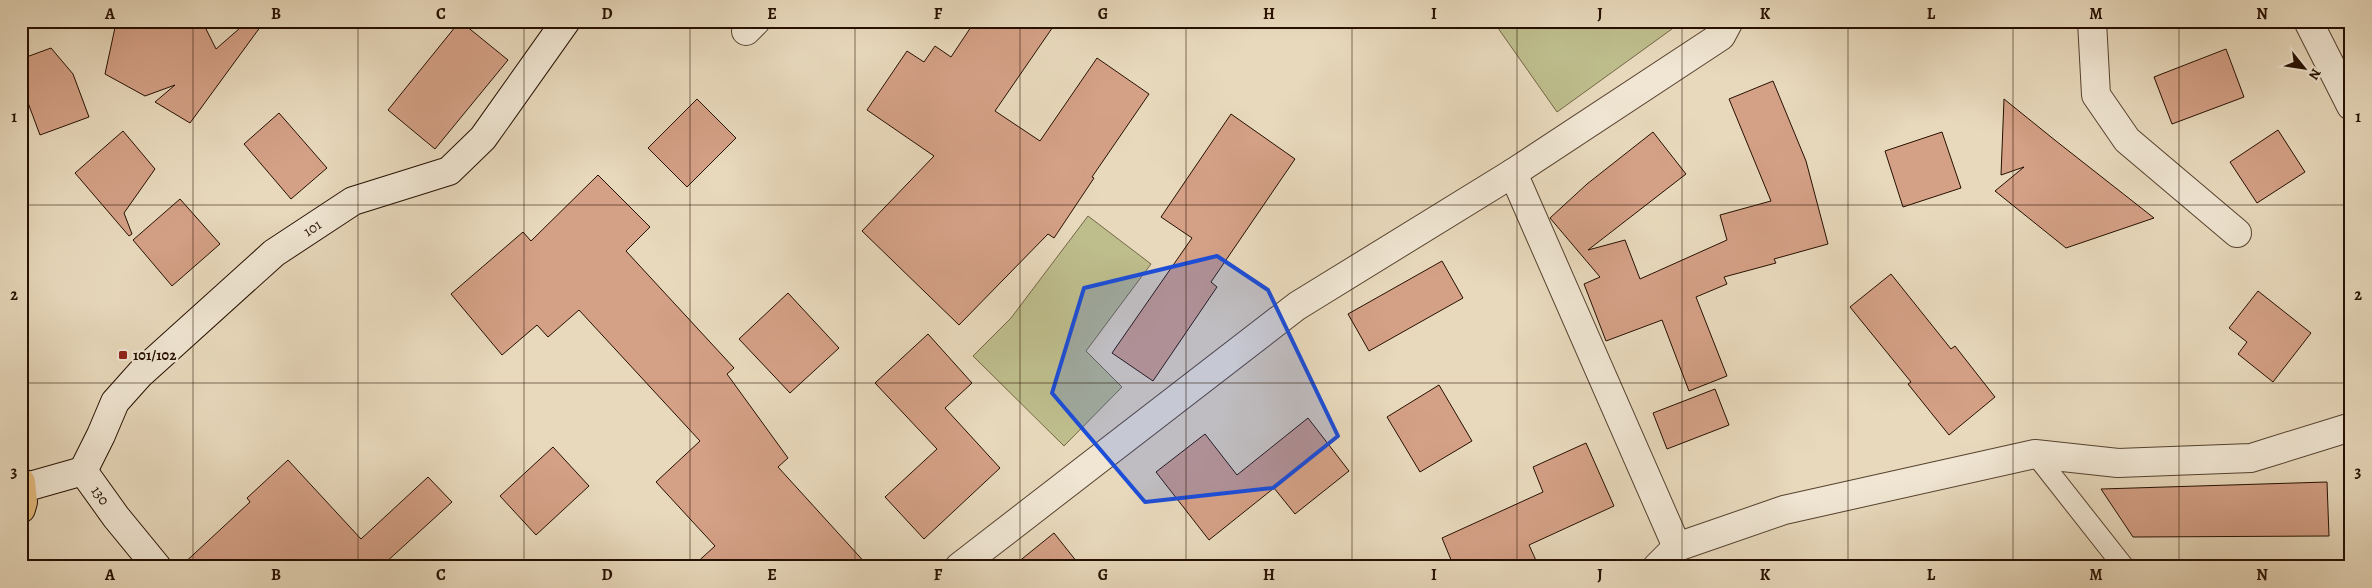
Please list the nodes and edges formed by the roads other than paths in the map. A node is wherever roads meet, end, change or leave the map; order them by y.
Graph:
1 (566, 21) edge
2 (1729, 21) edge
3 (2092, 21) edge
4 (2308, 21) edge
5 (2351, 106) edge
6 (1513, 173) junction
7 (2236, 233) dead end
8 (2351, 427) edge
9 (2035, 454) junction
10 (83, 471) junction
11 (22, 493) edge
12 (1677, 547) junction
13 (157, 567) edge
14 (959, 567) edge
15 (1657, 567) edge
16 (2124, 567) edge

1 - 10 street, 101
2 - 6 street
3 - 7 street
4 - 5 street
6 - 12 street
6 - 14 street
8 - 9 street
9 - 12 street
9 - 16 lane
10 - 11 street, 130
10 - 13 street, 130
12 - 15 street

